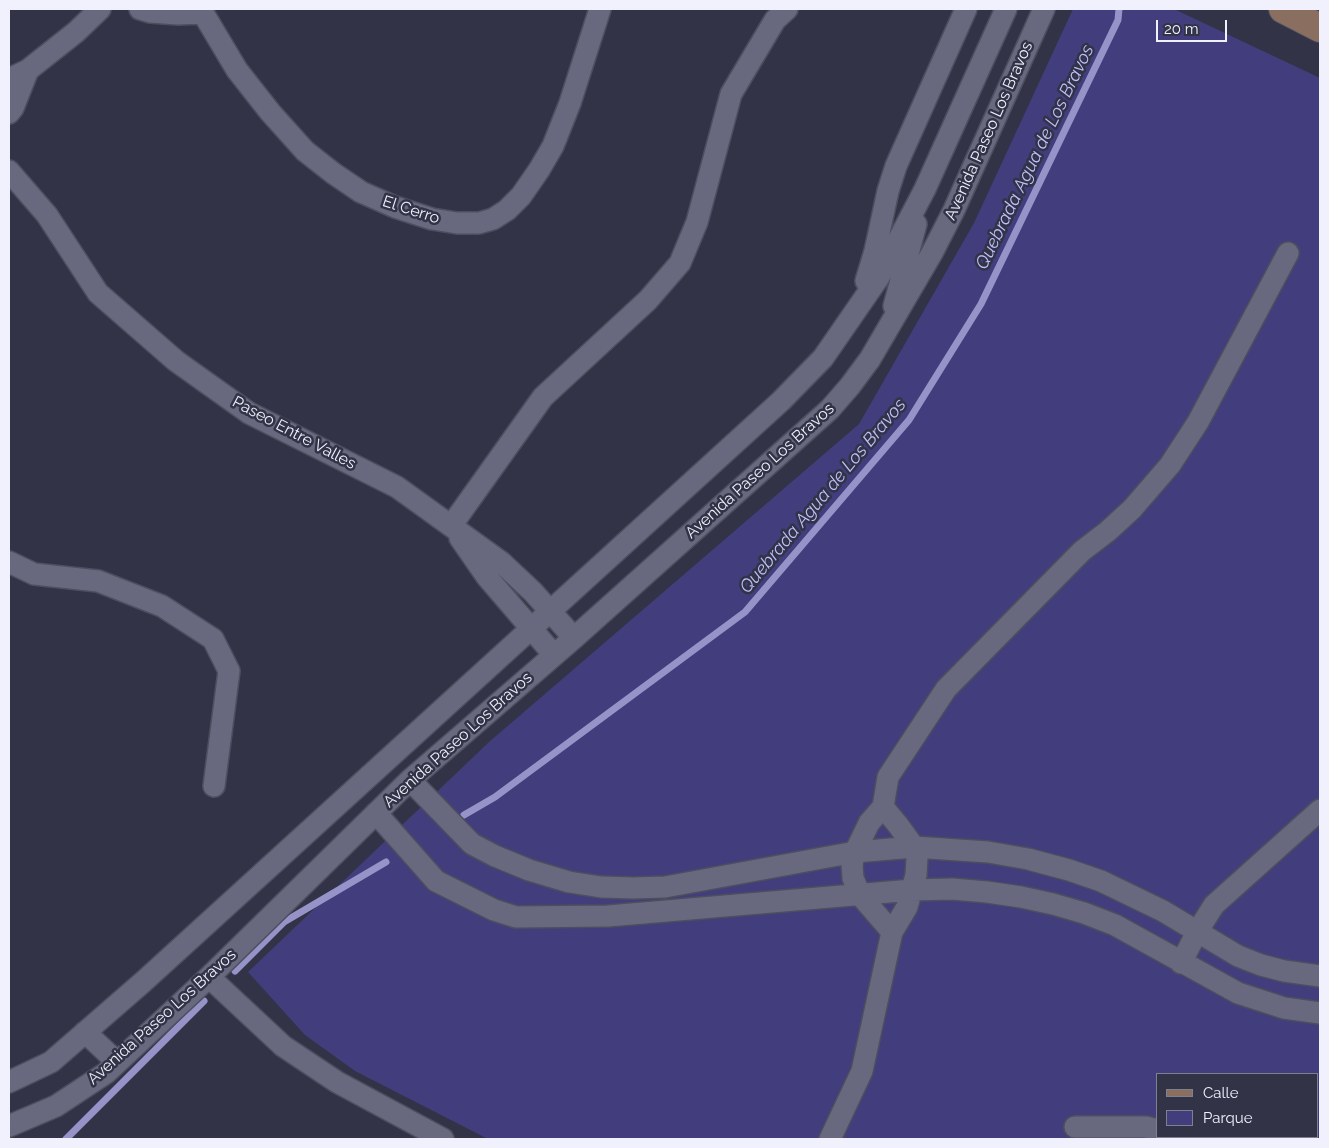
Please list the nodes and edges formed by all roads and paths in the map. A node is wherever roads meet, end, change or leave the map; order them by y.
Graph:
1 (100, 9) edge
2 (140, 9) edge
3 (600, 9) edge
4 (787, 9) edge
5 (966, 9) edge
6 (1006, 9) edge
7 (1044, 9) edge
8 (1284, 9) edge
9 (206, 11) edge
10 (1320, 28) edge
11 (18, 75) edge
12 (9, 113) edge
13 (9, 171) edge
14 (925, 188) junction
15 (1288, 253) dead end
16 (854, 312) junction
17 (888, 330) junction
18 (451, 526) junction
19 (9, 562) edge
20 (550, 611) junction
21 (531, 628) junction
22 (574, 638) junction
23 (554, 655) junction
24 (410, 780) junction
25 (214, 786) dead end
26 (883, 807) junction
27 (1320, 810) edge
28 (376, 813) junction
29 (914, 847) junction
30 (855, 852) junction
31 (633, 888) junction
32 (912, 890) junction
33 (860, 895) junction
34 (635, 914) junction
35 (892, 932) junction
36 (1196, 932) junction
37 (1181, 963) junction
38 (1320, 976) edge
39 (209, 977) junction
40 (1320, 1013) edge
41 (85, 1032) junction
42 (117, 1062) junction
43 (9, 1082) edge
44 (9, 1126) edge
45 (1075, 1127) dead end
46 (1156, 1130) edge
47 (443, 1139) edge
48 (830, 1139) edge

1 - 11 street
2 - 9 street, El Cerro
3 - 9 street, El Cerro
4 - 18 street
5 - 16 street, Avenida Paseo Los Bravos
6 - 14 street, Avenida Paseo Los Bravos
7 - 17 street, Avenida Paseo Los Bravos
8 - 10 main road
11 - 12 street
13 - 18 street, Paseo Entre Valles
14 - 16 street, Avenida Paseo Los Bravos
14 - 17 street, Avenida Paseo Los Bravos
15 - 26 street
16 - 20 street, Avenida Paseo Los Bravos
17 - 22 street, Avenida Paseo Los Bravos
18 - 20 street, Paseo Entre Valles
18 - 21 street, Paseo Entre Valles
19 - 25 street
20 - 21 street, Avenida Paseo Los Bravos
20 - 22 street, Paseo Entre Valles
21 - 23 street, Paseo Entre Valles
21 - 41 street, Avenida Paseo Los Bravos
22 - 23 street, Avenida Paseo Los Bravos
23 - 24 street, Avenida Paseo Los Bravos
24 - 28 street, Avenida Paseo Los Bravos
24 - 31 street
26 - 29 street
26 - 30 street
27 - 36 street
28 - 34 street
28 - 39 street, Avenida Paseo Los Bravos
29 - 30 street
29 - 32 street
29 - 36 street
30 - 31 street
30 - 33 street
31 - 34 street
32 - 33 street
32 - 35 street
32 - 37 street
33 - 34 street
33 - 35 street
35 - 48 street
36 - 37 street
36 - 38 street
37 - 40 street
39 - 42 street, Avenida Paseo Los Bravos
39 - 47 street
41 - 42 street
41 - 43 street, Avenida Paseo Los Bravos
42 - 44 street, Avenida Paseo Los Bravos
45 - 46 street

